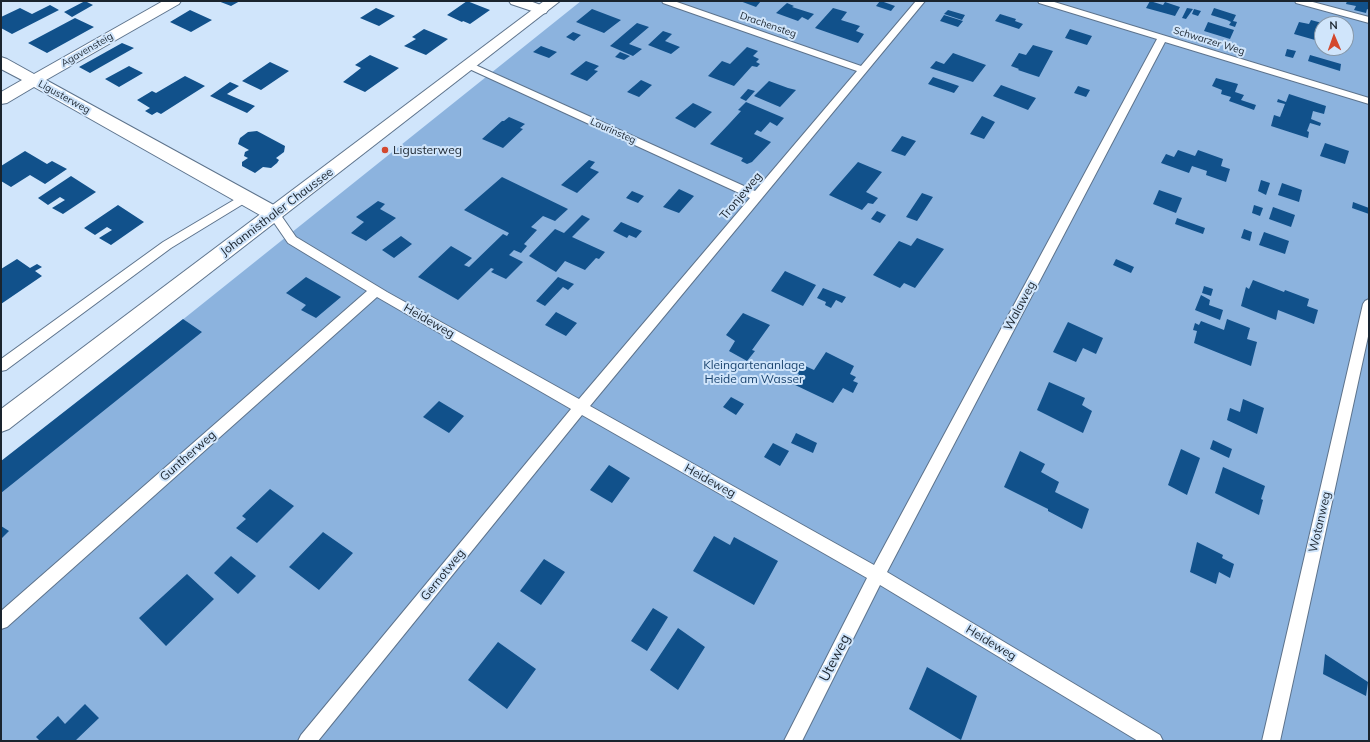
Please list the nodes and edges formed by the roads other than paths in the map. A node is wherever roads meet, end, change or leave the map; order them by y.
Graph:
1 (174, 1) edge
2 (516, 1) edge
3 (553, 1) edge
4 (666, 1) edge
5 (921, 1) edge
6 (1042, 1) edge
7 (1298, 1) edge
8 (541, 10) junction
9 (1369, 20) edge
10 (1162, 38) junction
11 (1, 62) edge
12 (468, 65) junction
13 (863, 70) junction
14 (34, 80) junction
15 (1, 99) edge
16 (1369, 101) edge
17 (758, 197) junction
18 (244, 198) junction
19 (274, 214) junction
20 (376, 291) junction
21 (1369, 304) edge
22 (1, 366) edge
23 (580, 408) junction
24 (1, 422) edge
25 (877, 575) junction
26 (1, 621) edge
27 (306, 741) edge
28 (793, 741) edge
29 (1154, 741) edge
30 (1271, 741) edge

1 - 14 street, Agavensteig
2 - 8 street
3 - 8 street, Johannisthaler Chaussee
4 - 13 lane, Drachensteg
5 - 13 lane, Tronjeweg
6 - 10 lane, Schwarzer Weg
7 - 9 lane
8 - 12 street, Johannisthaler Chaussee
10 - 16 lane, Schwarzer Weg
10 - 25 lane, Walaweg
11 - 14 street, Ligusterweg
12 - 17 lane, Laurinsteg
12 - 19 street, Johannisthaler Chaussee
13 - 17 lane, Tronjeweg
14 - 15 street, Agavensteig
14 - 18 street, Ligusterweg
17 - 23 lane, Tronjeweg
18 - 19 street, Ligusterweg
18 - 22 lane
19 - 20 lane, Heideweg
19 - 24 street, Johannisthaler Chaussee
20 - 23 lane, Heideweg
20 - 26 lane, Guntherweg
21 - 30 lane, Wotanweg
23 - 25 lane, Heideweg
23 - 27 lane, Gernotweg
25 - 28 lane, Uteweg
25 - 29 lane, Heideweg

